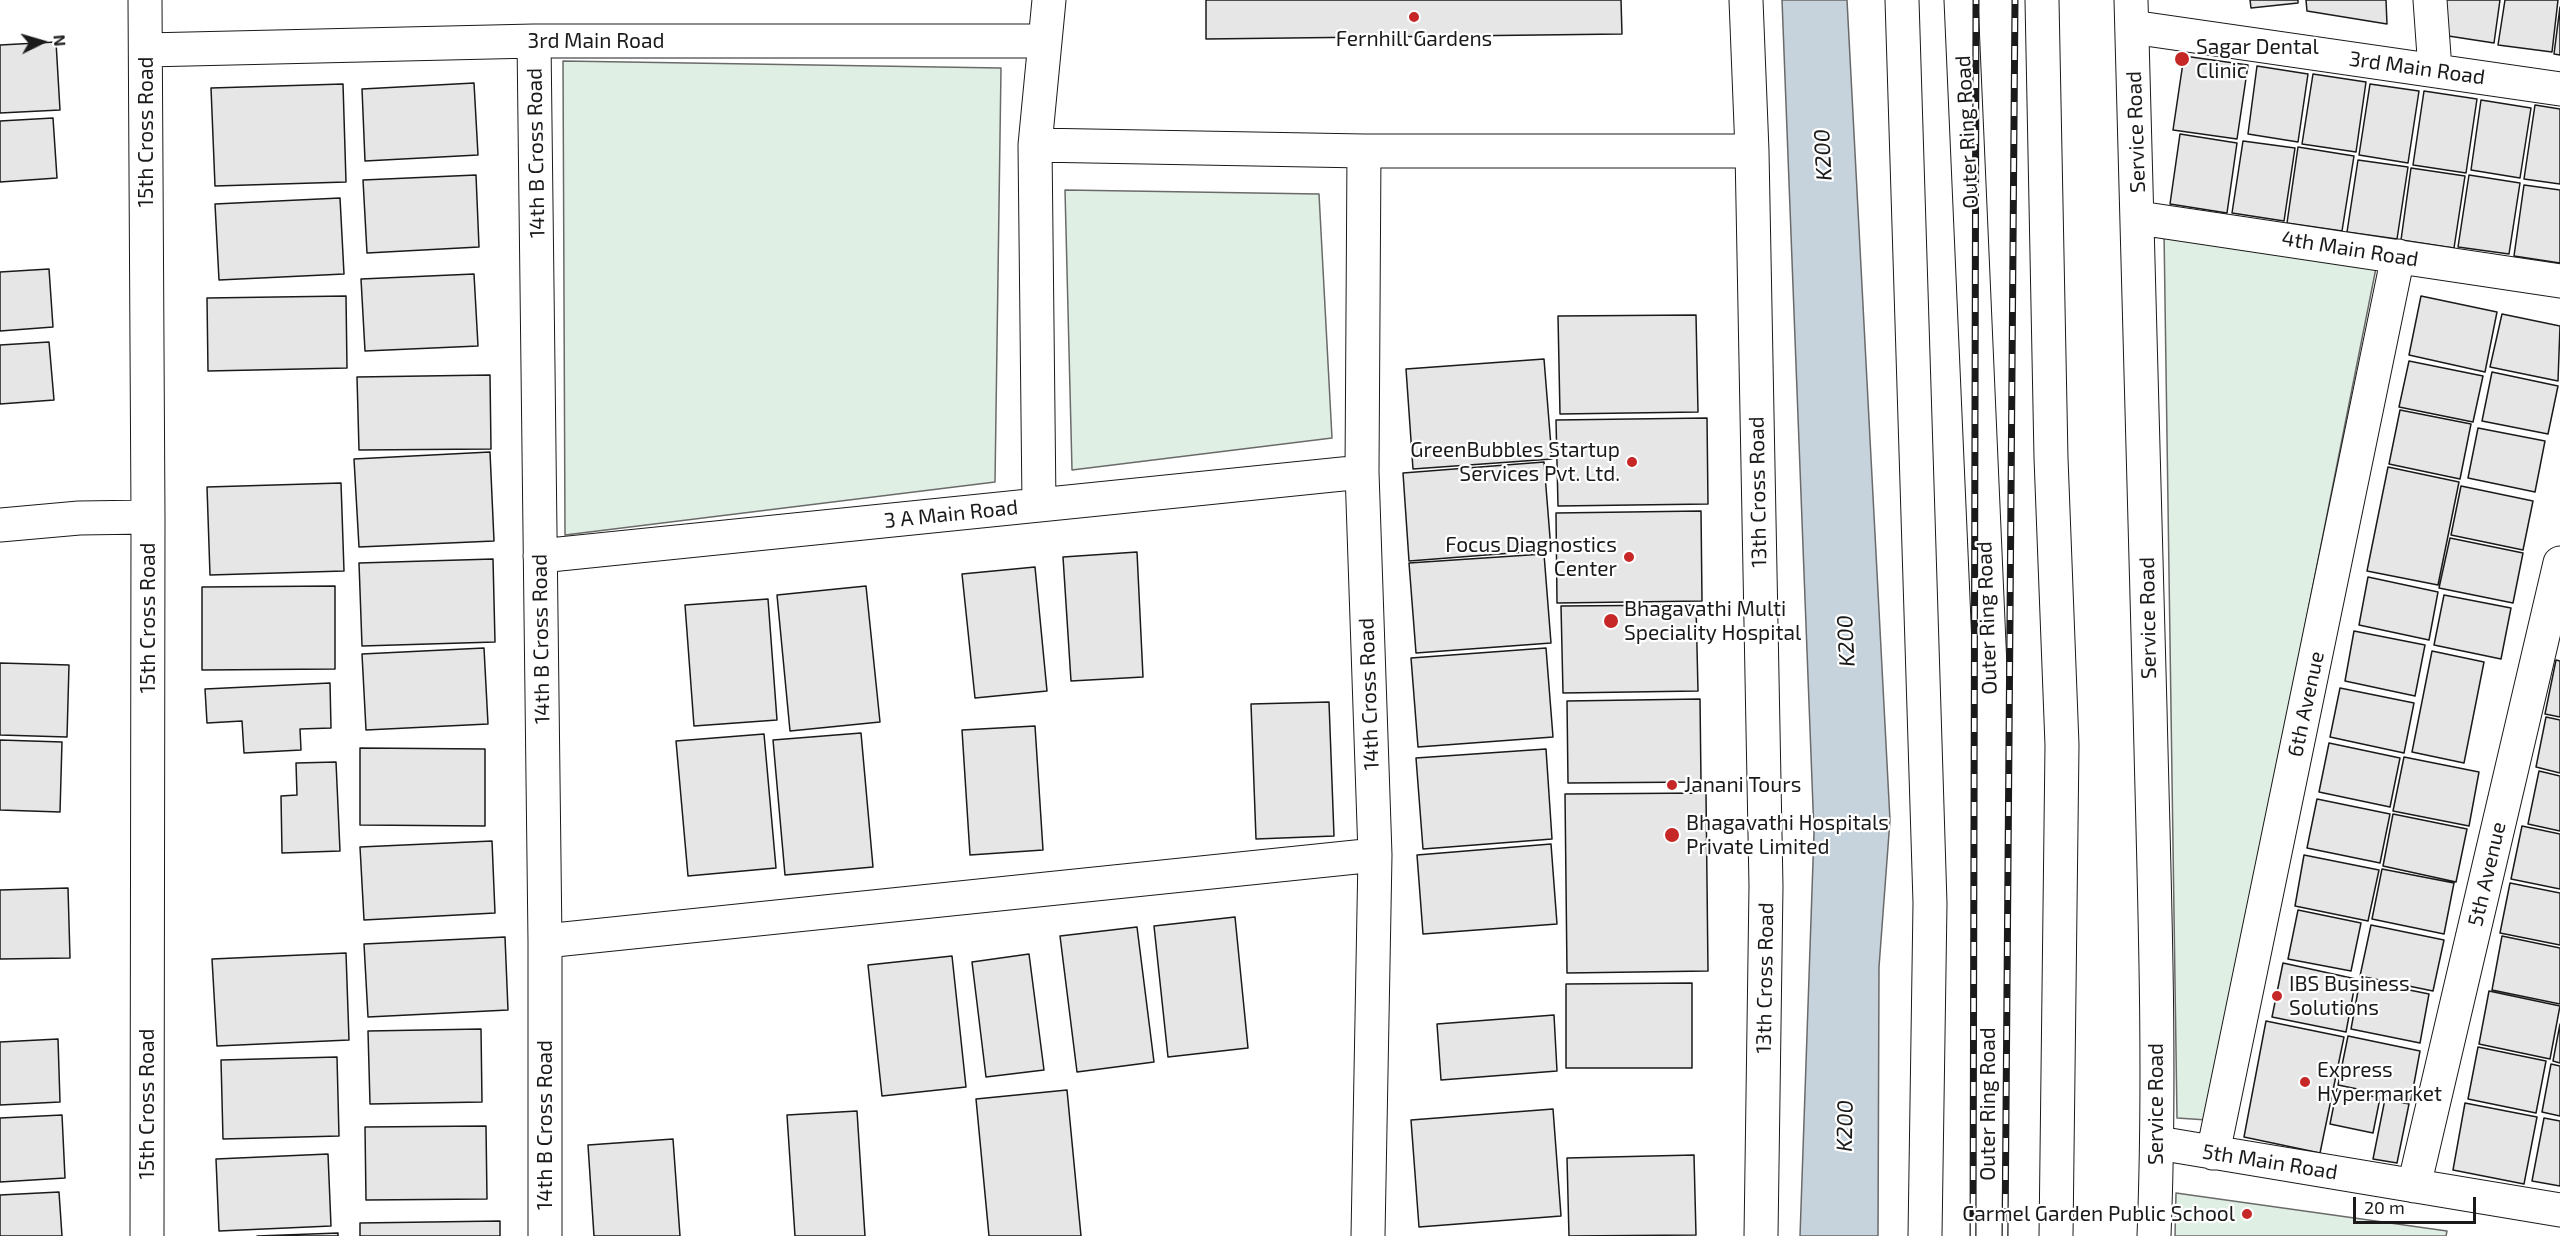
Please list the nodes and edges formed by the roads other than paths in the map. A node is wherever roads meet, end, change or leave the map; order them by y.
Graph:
1 (145, 0) edge
2 (1049, 0) edge
3 (1746, 0) edge
4 (1902, 0) edge
5 (1961, 0) edge
6 (2042, 0) edge
7 (2430, 0) edge
8 (2132, 13) edge
9 (534, 41) junction
10 (1046, 41) junction
11 (146, 51) junction
12 (2435, 70) junction
13 (2560, 89) edge
14 (1035, 145) junction
15 (1752, 151) junction
16 (1364, 152) junction
17 (2139, 218) junction
18 (2398, 256) junction
19 (2560, 281) edge
20 (1362, 472) junction
21 (1039, 505) junction
22 (148, 517) junction
23 (0, 525) edge
24 (540, 556) junction
25 (2560, 563) edge
26 (1375, 855) junction
27 (545, 941) junction
28 (2158, 1143) junction
29 (2213, 1153) junction
30 (2414, 1186) junction
31 (2560, 1210) edge
32 (1360, 1235) edge
33 (147, 1236) edge
34 (545, 1236) edge
35 (1761, 1236) edge
36 (1925, 1236) edge
37 (1988, 1236) edge
38 (2056, 1236) edge
39 (2154, 1236) edge

1 - 11 main road, 15th Cross Road
2 - 10 main road
3 - 15 main road, 13th Cross Road
4 - 36 main road
5 - 37 main road, Outer Ring Road
6 - 38 main road
7 - 12 main road
8 - 12 main road, 3rd Main Road
8 - 17 main road, Service Road
9 - 10 main road, 3rd Main Road
9 - 11 main road, 3rd Main Road
9 - 24 main road, 14th B Cross Road
10 - 14 main road
11 - 22 main road, 15th Cross Road
12 - 13 main road, 3rd Main Road
14 - 16 main road
14 - 21 main road
15 - 16 main road
15 - 35 main road, 13th Cross Road
16 - 20 main road, 14th Cross Road
17 - 18 main road, 4th Main Road
17 - 28 main road, Service Road
18 - 19 main road, 4th Main Road
18 - 29 main road, 6th Avenue
20 - 21 main road, 3 A Main Road
20 - 26 main road, 14th Cross Road
21 - 24 main road, 3 A Main Road
22 - 23 main road
22 - 33 main road, 15th Cross Road
24 - 27 main road, 14th B Cross Road
25 - 30 main road, 5th Avenue
26 - 27 main road
26 - 32 main road, 14th Cross Road
27 - 34 main road, 14th B Cross Road
28 - 29 main road, 5th Main Road
28 - 39 main road, Service Road
29 - 30 main road, 5th Main Road
30 - 31 main road, 5th Main Road

